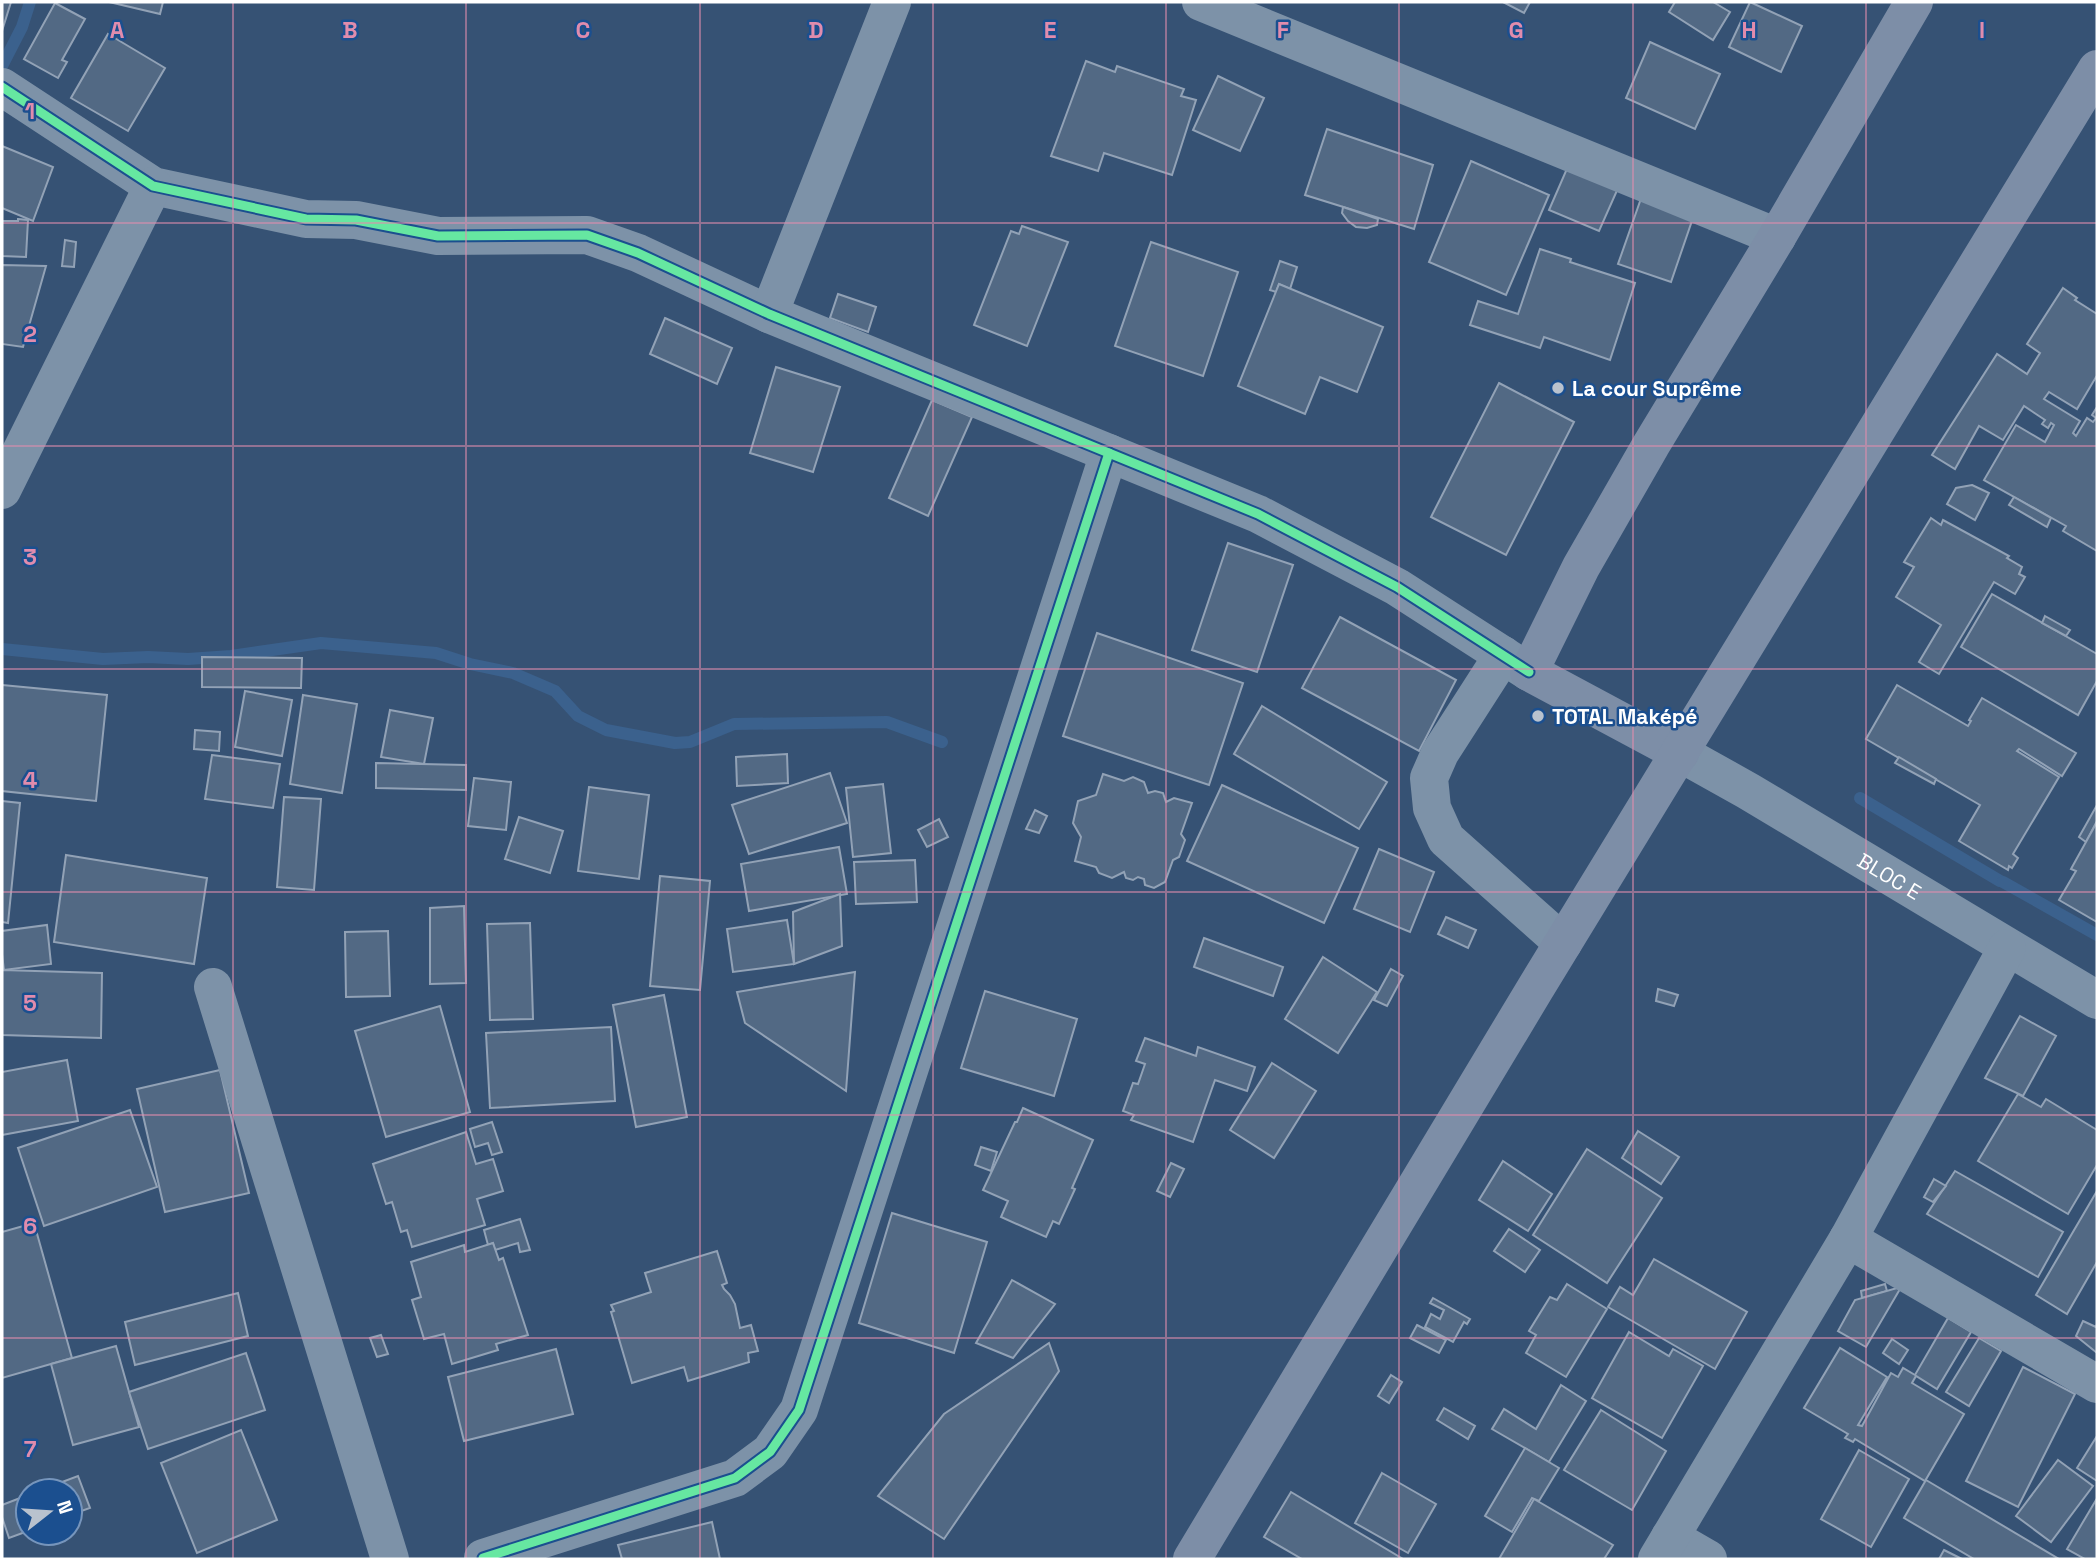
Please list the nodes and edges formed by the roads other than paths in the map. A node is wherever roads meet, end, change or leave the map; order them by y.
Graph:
1 (892, 2) edge
2 (1201, 2) edge
3 (1914, 2) edge
4 (2097, 69) edge
5 (2, 87) edge
6 (153, 186) junction
7 (1777, 237) junction
8 (769, 314) junction
9 (1109, 453) junction
10 (2, 490) edge
11 (1516, 663) junction
12 (1680, 753) junction
13 (1563, 943) junction
14 (2007, 948) junction
15 (213, 987) dead end
16 (2097, 1000) edge
17 (1848, 1239) junction
18 (2097, 1384) edge
19 (1664, 1548) edge
20 (390, 1559) edge
21 (482, 1559) edge
22 (1192, 1559) edge
23 (1708, 1559) edge

1 - 8 street
2 - 7 street
3 - 7 main road
4 - 12 main road
5 - 6 street
6 - 8 street
6 - 10 street
7 - 11 main road
8 - 9 street
9 - 11 street
9 - 21 street
11 - 12 main road
11 - 13 street
12 - 13 main road
12 - 14 street, BLOC E
13 - 22 main road
14 - 16 street, BLOC E
14 - 17 street
15 - 20 street
17 - 18 street
17 - 19 street
19 - 23 street

